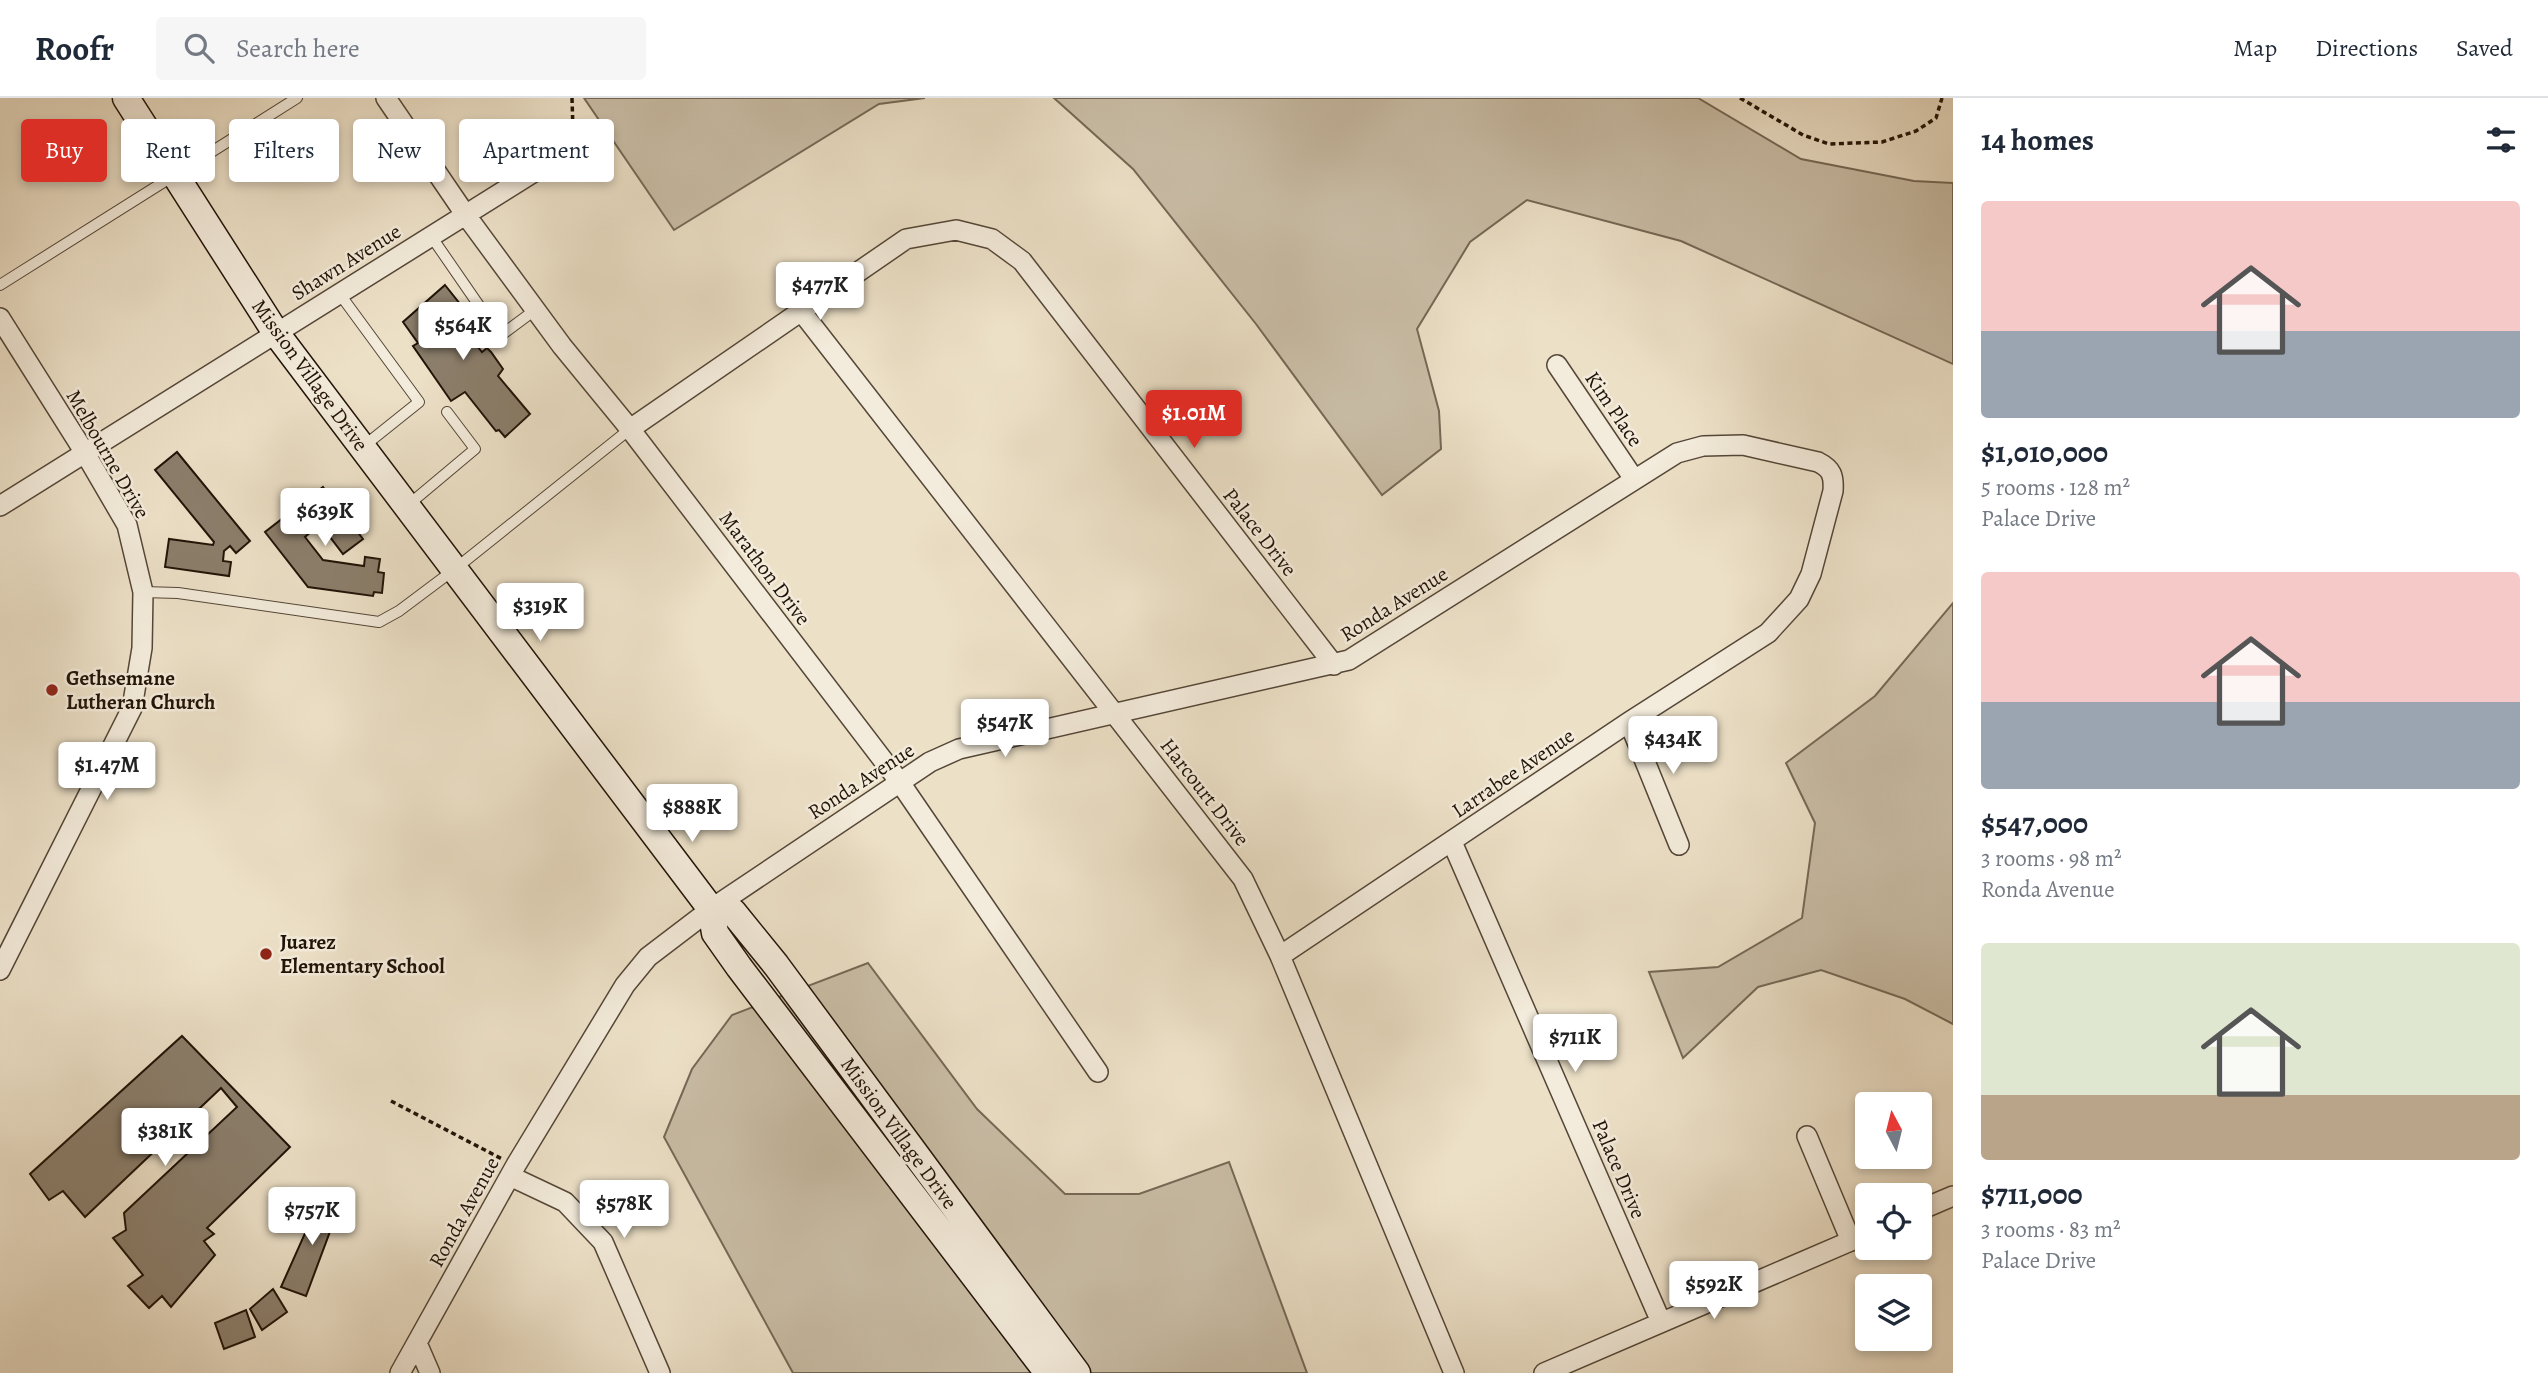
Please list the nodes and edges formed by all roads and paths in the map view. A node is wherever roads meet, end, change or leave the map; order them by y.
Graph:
1 (127, 98) edge
2 (297, 98) edge
3 (386, 98) edge
4 (572, 98) edge
5 (1740, 98) edge
6 (1942, 98) edge
7 (140, 119) edge
8 (573, 119) edge
9 (215, 150) edge
10 (164, 182) edge
11 (179, 182) edge
12 (518, 182) edge
13 (465, 214) junction
14 (431, 236) junction
15 (0, 285) edge
16 (340, 293) junction
17 (535, 310) junction
18 (801, 310) junction
19 (0, 318) edge
20 (276, 333) junction
21 (1557, 365) dead end
22 (447, 412) dead end
23 (630, 429) junction
24 (362, 447) junction
25 (85, 453) junction
26 (1833, 477) joint
27 (1634, 479) junction
28 (0, 506) edge
29 (407, 506) junction
30 (455, 569) junction
31 (143, 593) junction
32 (1334, 664) junction
33 (1116, 714) junction
34 (1629, 722) junction
35 (899, 781) junction
36 (1452, 842) junction
37 (1679, 845) dead end
38 (711, 909) junction
39 (1280, 956) junction
40 (0, 970) edge
41 (1098, 1072) dead end
42 (391, 1101) dead end
43 (1807, 1136) dead end
44 (513, 1171) junction
45 (1953, 1196) edge
46 (1932, 1205) edge
47 (1855, 1229) edge
48 (1855, 1239) edge
49 (1661, 1322) junction
50 (417, 1343) junction
51 (400, 1373) edge
52 (430, 1373) edge
53 (660, 1373) edge
54 (1048, 1373) edge
55 (1077, 1373) edge
56 (1454, 1373) edge
57 (1544, 1373) edge

1 - 7 main road, Mission Village Drive
2 - 9 lane
3 - 13 street, Marathon Drive
4 - 8 path
5 - 6 path
10 - 15 lane
11 - 20 main road, Mission Village Drive
12 - 13 street, Shawn Avenue
13 - 14 street, Shawn Avenue
13 - 17 street, Marathon Drive
14 - 16 street, Shawn Avenue
14 - 17 lane
16 - 20 street, Shawn Avenue
16 - 24 lane
17 - 23 street, Marathon Drive
18 - 23 street, Palace Drive
18 - 32 street, Palace Drive
18 - 33 street, Harcourt Drive
19 - 25 street, Melbourne Drive
20 - 24 main road, Mission Village Drive
20 - 25 street, Shawn Avenue
21 - 27 street, Kim Place
22 - 29 lane
23 - 30 lane
23 - 35 street, Marathon Drive
24 - 29 main road, Mission Village Drive
25 - 28 street, Shawn Avenue
25 - 31 street, Melbourne Drive
26 - 27 street, Ronda Avenue
26 - 34 street, Larrabee Avenue
27 - 32 street, Ronda Avenue
29 - 30 main road, Mission Village Drive
30 - 31 lane
30 - 38 main road, Mission Village Drive
31 - 40 street, Melbourne Drive
32 - 33 street, Ronda Avenue
33 - 35 street, Ronda Avenue
33 - 39 street, Harcourt Drive
34 - 36 street, Larrabee Avenue
34 - 37 street
35 - 38 street, Ronda Avenue
35 - 41 street, Marathon Drive
36 - 39 street, Larrabee Avenue
36 - 49 street, Palace Drive
38 - 44 street, Ronda Avenue
38 - 54 main road, Mission Village Drive
38 - 55 main road, Mission Village Drive
39 - 56 street, Harcourt Drive
42 - 44 path
43 - 47 street
44 - 50 street, Ronda Avenue
44 - 53 street
45 - 46 street
48 - 49 street
49 - 57 street
50 - 51 street, Ronda Avenue
50 - 52 street

